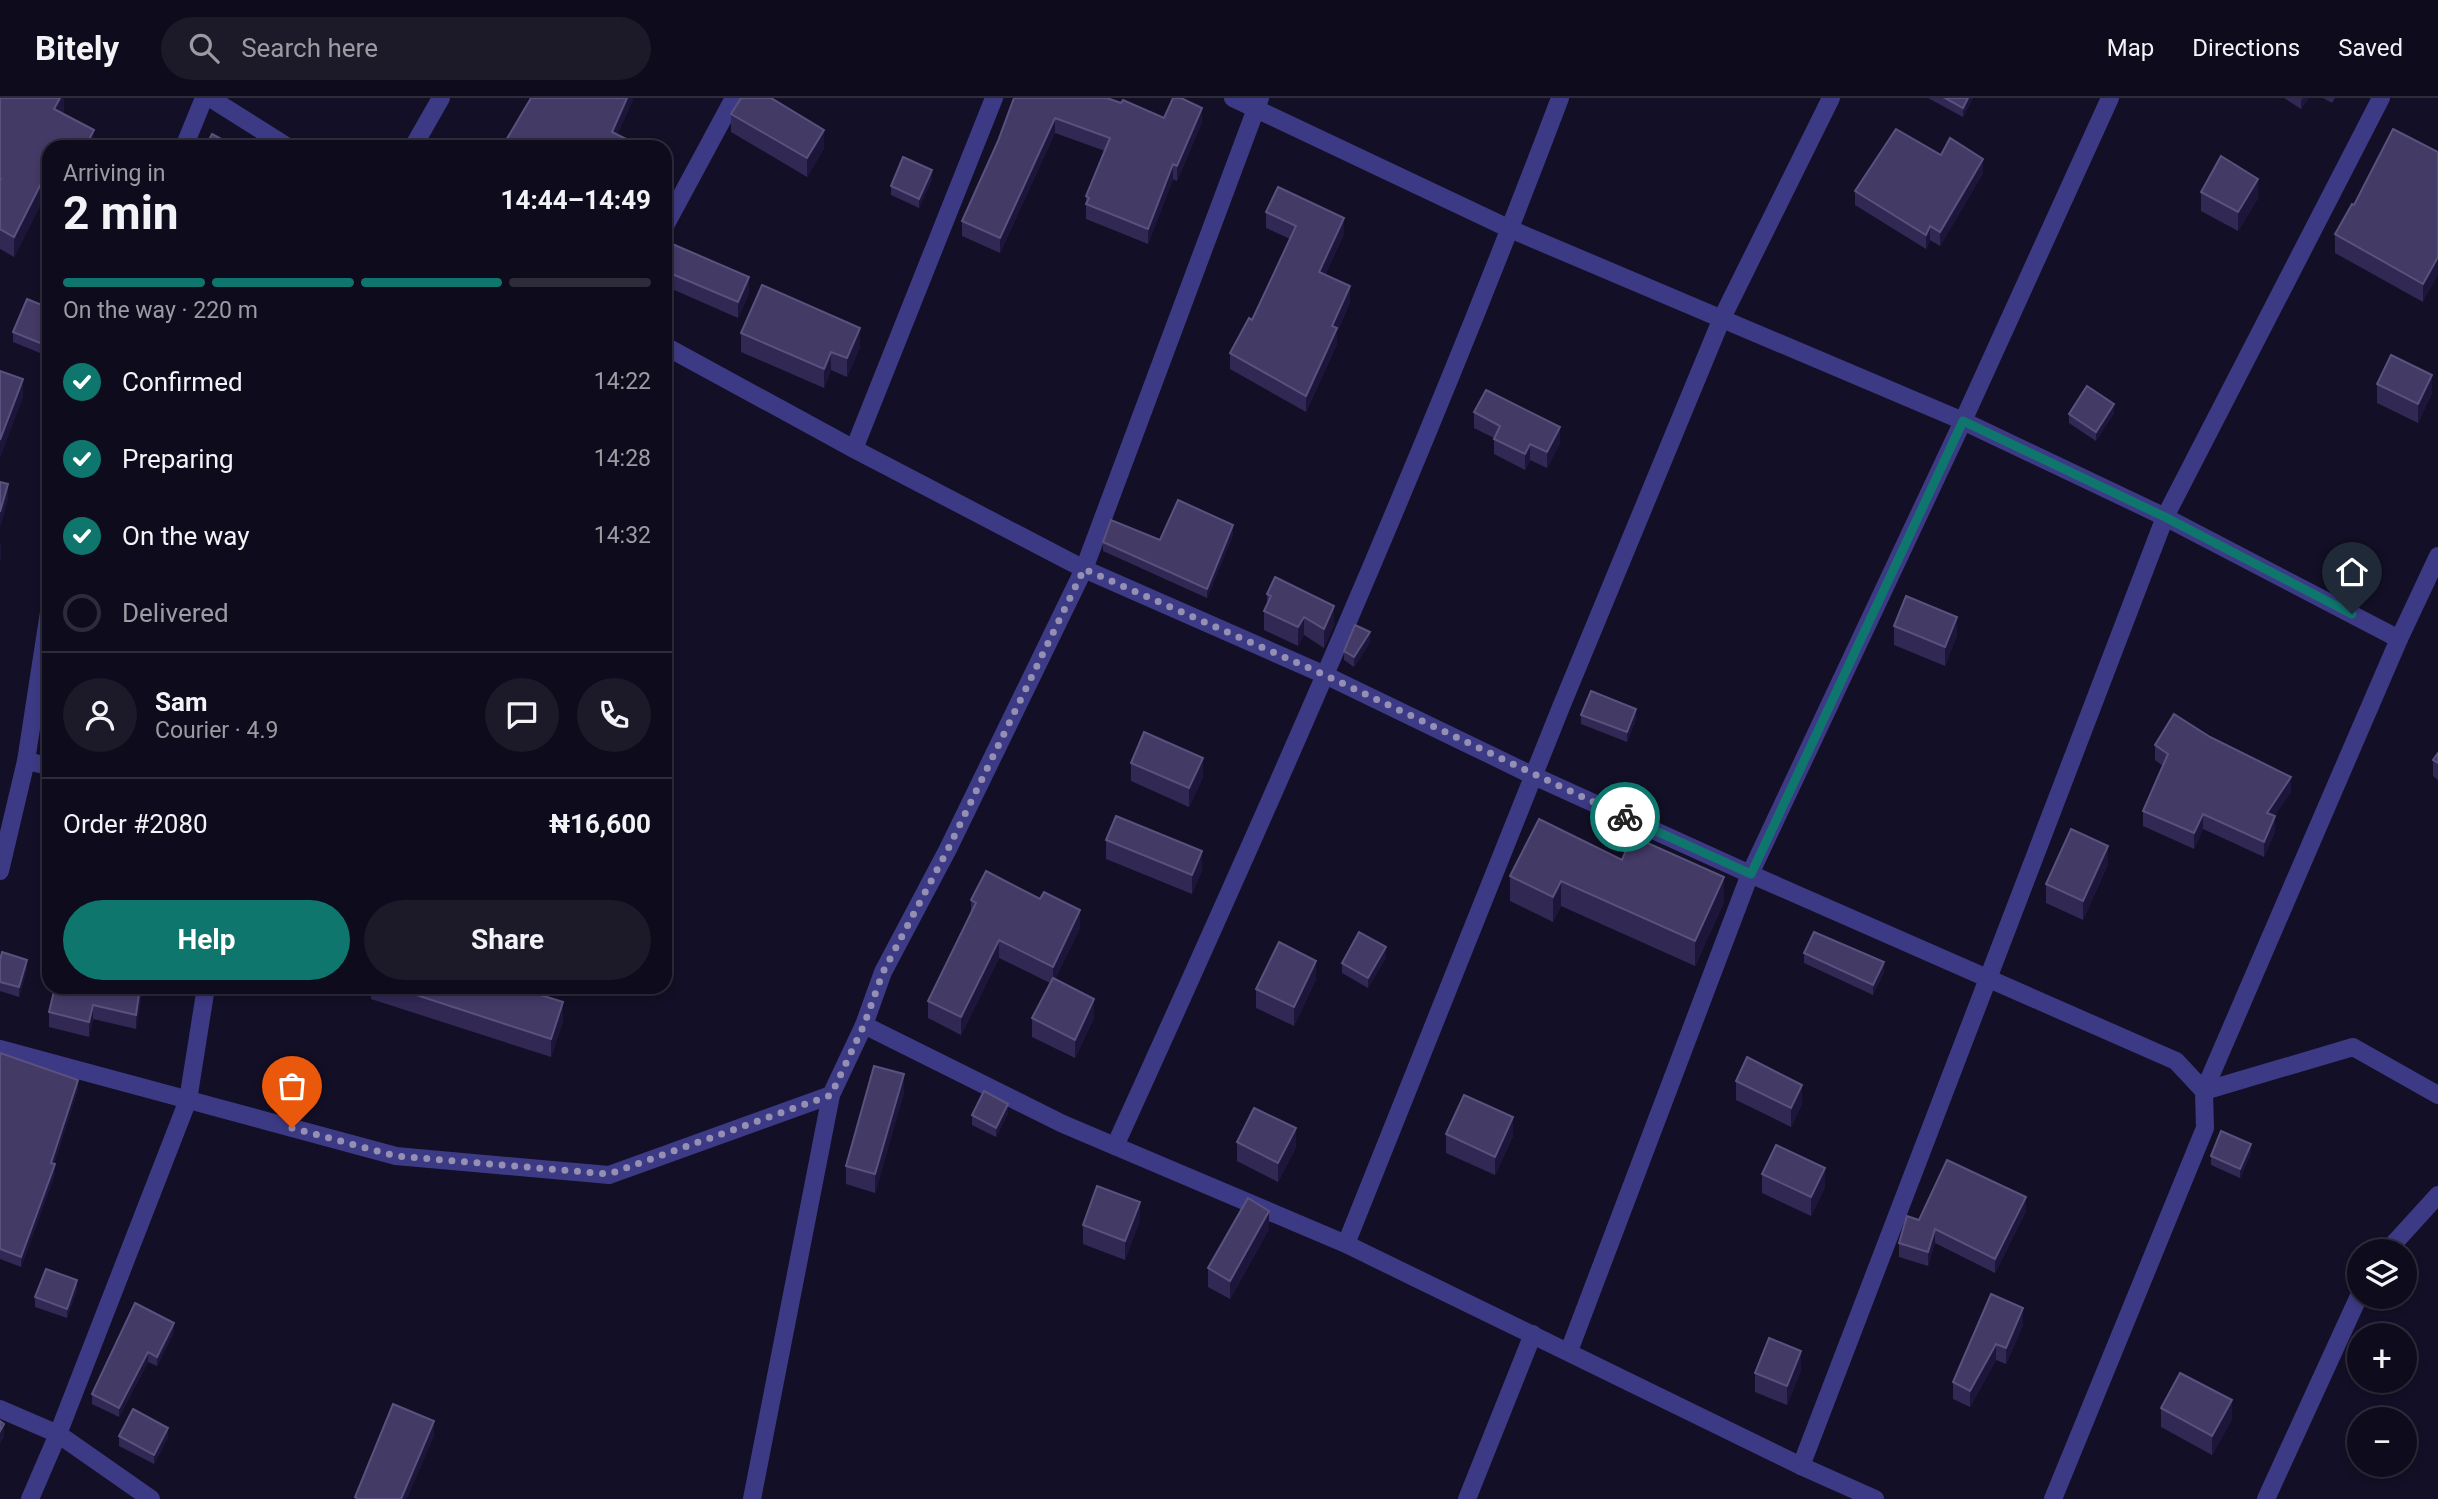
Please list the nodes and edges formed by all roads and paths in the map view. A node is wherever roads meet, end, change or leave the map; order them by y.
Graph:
1 (207, 98) edge
2 (441, 98) edge
3 (734, 98) edge
4 (994, 98) edge
5 (1233, 98) edge
6 (1560, 98) edge
7 (1831, 98) edge
8 (2110, 98) edge
9 (2381, 98) edge
10 (1258, 104) edge
11 (187, 140) edge
12 (276, 140) edge
13 (417, 140) edge
14 (672, 213) edge
15 (1510, 229) junction
16 (1722, 318) junction
17 (672, 350) edge
18 (1963, 421) junction
19 (854, 449) junction
20 (2165, 517) junction
21 (2438, 556) edge
22 (1084, 569) junction
23 (2399, 639) junction
24 (42, 657) edge
25 (1325, 675) junction
26 (26, 761) junction
27 (42, 764) edge
28 (1534, 776) junction
29 (0, 871) edge
30 (1751, 874) junction
31 (1989, 979) junction
32 (205, 994) edge
33 (864, 1025) junction
34 (0, 1049) edge
35 (2204, 1091) junction
36 (831, 1095) junction
37 (2438, 1096) edge
38 (188, 1100) junction
39 (1115, 1146) junction
40 (2438, 1195) edge
41 (2399, 1239) edge
42 (1346, 1244) junction
43 (2353, 1309) edge
44 (1533, 1334) junction
45 (1569, 1352) junction
46 (0, 1409) edge
47 (58, 1434) junction
48 (1801, 1466) junction
49 (30, 1499) edge
50 (151, 1499) edge
51 (752, 1499) edge
52 (1467, 1499) edge
53 (1875, 1499) edge
54 (2053, 1499) edge
55 (2266, 1499) edge

1 - 11 street
1 - 12 street
2 - 13 street
3 - 14 street
4 - 19 street
5 - 10 street
6 - 15 street
7 - 16 street
8 - 18 street
9 - 20 street
10 - 15 street
10 - 22 street
15 - 16 street
15 - 25 street
16 - 18 street
16 - 28 street
17 - 19 street
18 - 20 street
18 - 30 street
19 - 22 street
20 - 23 street
20 - 31 street
21 - 23 street
22 - 25 street
22 - 33 street
23 - 35 street
24 - 26 street
25 - 28 street
25 - 39 street
26 - 27 street
26 - 29 street
28 - 30 street
28 - 42 street
30 - 31 street
30 - 45 street
31 - 35 street
31 - 48 street
32 - 38 street
33 - 36 street
33 - 39 street
34 - 38 street
35 - 37 street
35 - 54 street
36 - 38 street
36 - 51 street
38 - 47 street
39 - 42 street
40 - 41 street
42 - 44 street
43 - 55 street
44 - 45 street
44 - 52 street
45 - 48 street
46 - 47 street
47 - 49 street
47 - 50 street
48 - 53 street

